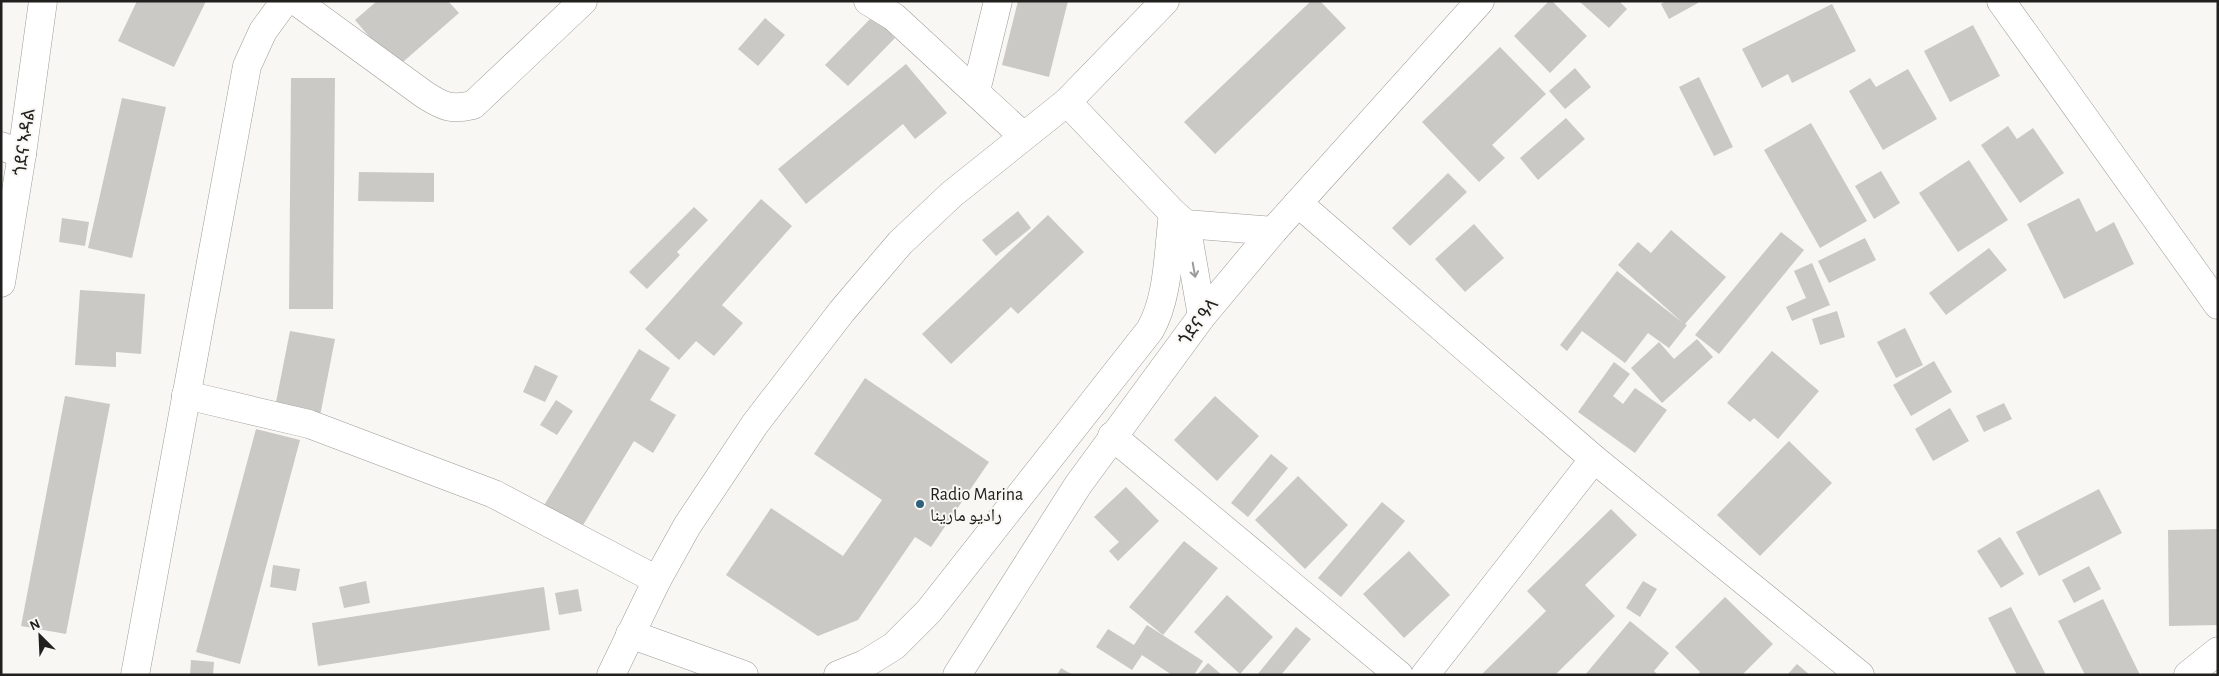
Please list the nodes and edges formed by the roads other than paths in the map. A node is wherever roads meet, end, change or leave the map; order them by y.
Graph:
1 (43, 1) edge
2 (285, 1) edge
3 (296, 1) edge
4 (583, 1) edge
5 (868, 1) edge
6 (998, 1) edge
7 (1165, 1) edge
8 (1480, 1) edge
9 (2001, 1) edge
10 (976, 91) junction
11 (1067, 102) junction
12 (1023, 136) junction
13 (12, 150) edge
14 (1298, 203) junction
15 (1180, 218) junction
16 (1273, 231) junction
17 (1, 283) edge
18 (2218, 305) edge
19 (1202, 316) junction
20 (186, 395) junction
21 (1112, 436) junction
22 (1594, 458) junction
23 (657, 580) junction
24 (630, 634) junction
25 (2218, 651) edge
26 (135, 675) edge
27 (611, 675) edge
28 (744, 675) edge
29 (838, 675) edge
30 (957, 675) edge
31 (1399, 675) edge
32 (1425, 675) edge
33 (1860, 675) edge
34 (2188, 675) edge

1 - 13 street, ጎደና ኣዳል
2 - 20 street
3 - 4 street
5 - 10 street
6 - 10 street
7 - 11 street
8 - 14 street, ጎደና ዓላ
9 - 18 street
10 - 12 street
11 - 12 street
11 - 15 street
12 - 23 street
13 - 17 street, ጎደና ኣዳል
14 - 16 street, ጎደና ዓላ
14 - 22 street
15 - 16 street
15 -> 19 street
15 - 29 street
16 - 19 street, ጎደና ዓላ
19 - 21 street, ጎደና ዓላ
20 - 23 street
20 - 26 street
21 - 30 street, ጎደና ዓላ
21 - 31 street
22 - 32 street
22 - 33 street
23 - 24 street
24 - 27 street
24 - 28 street
25 - 34 street

